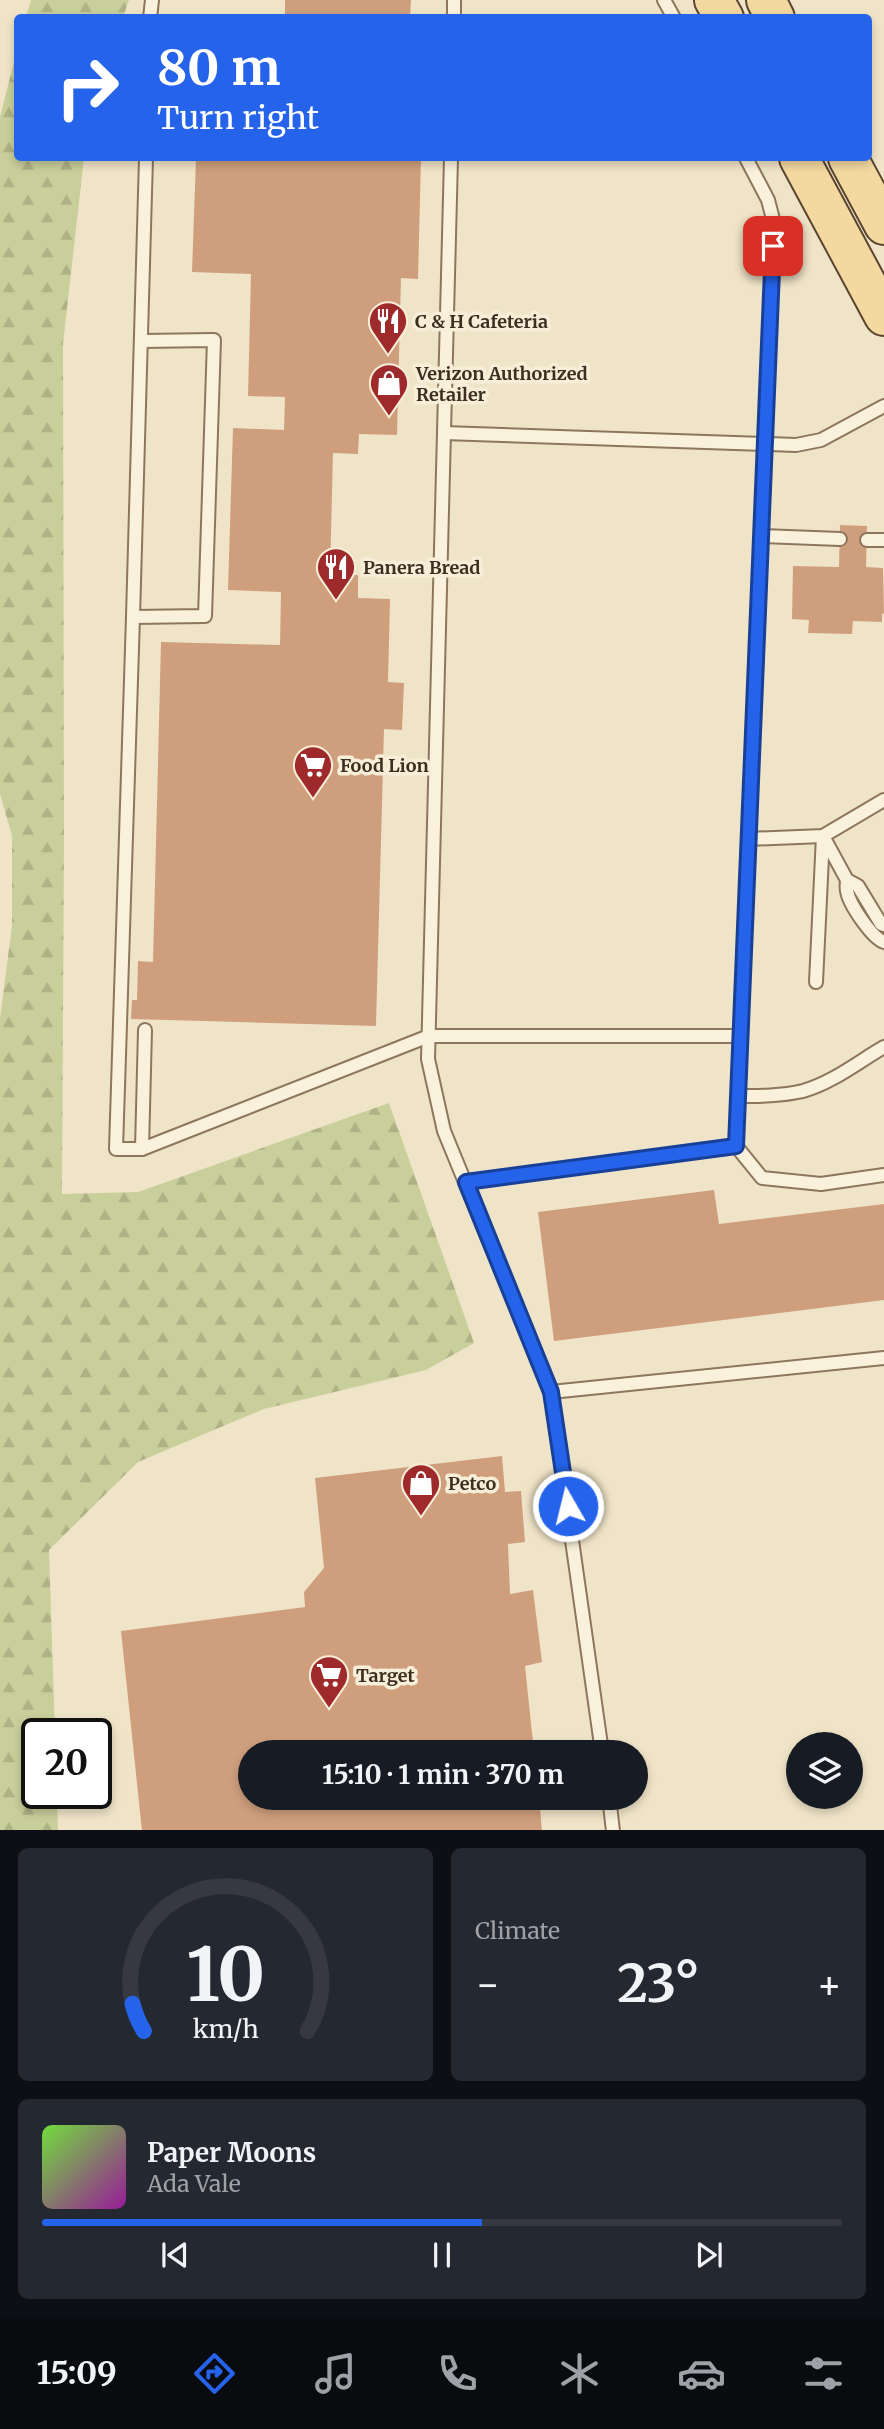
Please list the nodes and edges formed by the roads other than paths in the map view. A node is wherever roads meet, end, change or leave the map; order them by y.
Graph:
1 (146, 161) edge
2 (451, 161) edge
3 (748, 161) edge
4 (801, 161) edge
5 (850, 161) edge
6 (884, 225) edge
7 (884, 316) edge
8 (141, 341) junction
9 (884, 406) edge
10 (444, 433) junction
11 (765, 444) junction
12 (761, 536) junction
13 (839, 539) dead end
14 (867, 540) dead end
15 (884, 540) edge
16 (133, 617) junction
17 (884, 800) edge
18 (823, 836) junction
19 (748, 839) junction
20 (847, 880) junction
21 (884, 925) edge
22 (884, 942) edge
23 (816, 982) dead end
24 (145, 1030) dead end
25 (429, 1036) junction
26 (740, 1036) junction
27 (884, 1047) edge
28 (738, 1096) junction
29 (736, 1146) junction
30 (142, 1149) junction
31 (884, 1175) edge
32 (466, 1182) junction
33 (884, 1358) edge
34 (551, 1392) junction
35 (600, 1740) edge
36 (611, 1810) edge
37 (613, 1830) edge

1 - 8 lane
2 - 10 lane
3 - 11 lane
4 - 7 main road
5 - 6 main road
8 - 16 lane
8 - 16 lane
9 - 11 lane
10 - 11 lane
10 - 25 lane
11 - 12 lane
12 - 13 lane
12 - 19 lane
14 - 15 lane
16 - 30 lane
17 - 18 lane
18 - 19 lane
18 - 20 lane
18 - 23 lane
19 - 26 lane
20 - 21 lane
20 - 22 lane
24 - 30 lane
25 - 26 lane
25 - 30 lane
25 - 32 lane
26 - 28 lane
27 - 28 lane
28 - 29 lane
29 - 31 lane
29 - 32 lane
32 - 34 lane
33 - 34 lane
34 - 35 lane
36 - 37 lane

